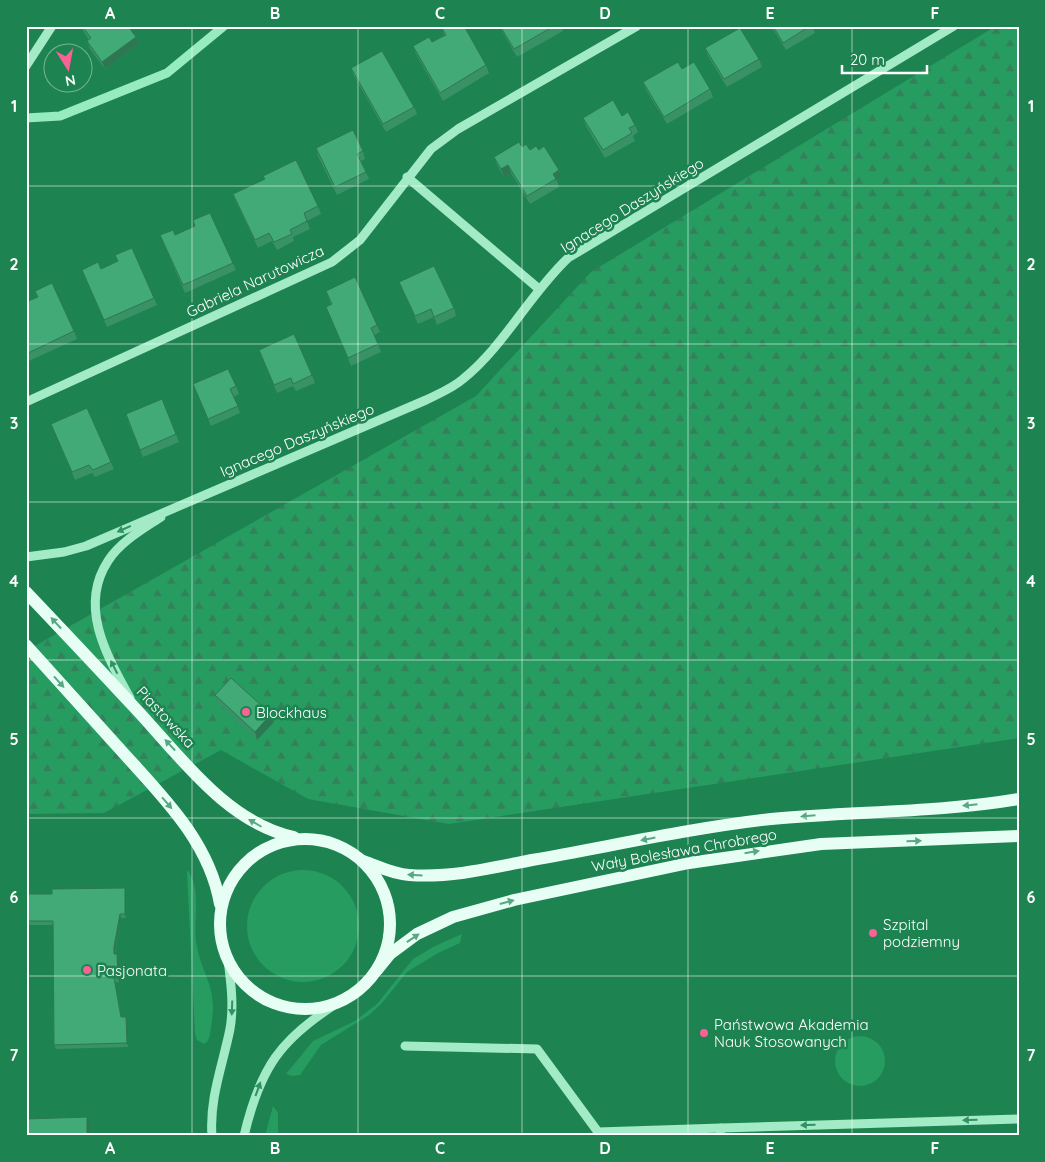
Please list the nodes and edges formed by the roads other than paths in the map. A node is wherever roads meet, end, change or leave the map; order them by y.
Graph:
1 (52, 26) edge
2 (637, 26) edge
3 (954, 26) edge
4 (26, 66) edge
5 (407, 177) junction
6 (538, 289) junction
7 (26, 402) edge
8 (185, 502) junction
9 (26, 557) edge
10 (26, 592) edge
11 (26, 645) edge
12 (137, 710) junction
13 (1019, 799) edge
14 (1019, 836) edge
15 (301, 838) junction
16 (363, 861) junction
17 (220, 907) junction
18 (228, 960) junction
19 (377, 970) junction
20 (339, 1002) junction
21 (405, 1046) dead end
22 (1019, 1119) edge
23 (721, 1132) edge
24 (212, 1136) edge
25 (244, 1136) edge

1 - 4 street
2 - 5 street, Gabriela Narutowicza
3 - 6 street, Ignacego Daszyńskiego
5 - 6 street
5 - 7 street, Gabriela Narutowicza
6 - 8 street, Ignacego Daszyńskiego
8 -> 9 street, Ignacego Daszyńskiego
12 -> 8 street, Ignacego Daszyńskiego
12 -> 10 main road, Piastowska
11 -> 17 main road
15 -> 12 main road, Piastowska
13 -> 16 main road, Wały Bolesława Chrobrego
19 -> 14 main road, Wały Bolesława Chrobrego
15 - 16 main road
15 - 17 main road
16 - 19 main road
17 - 18 main road
18 - 20 main road
18 -> 24 street
19 - 20 main road
25 -> 20 street
21 - 23 street
22 -> 23 street

